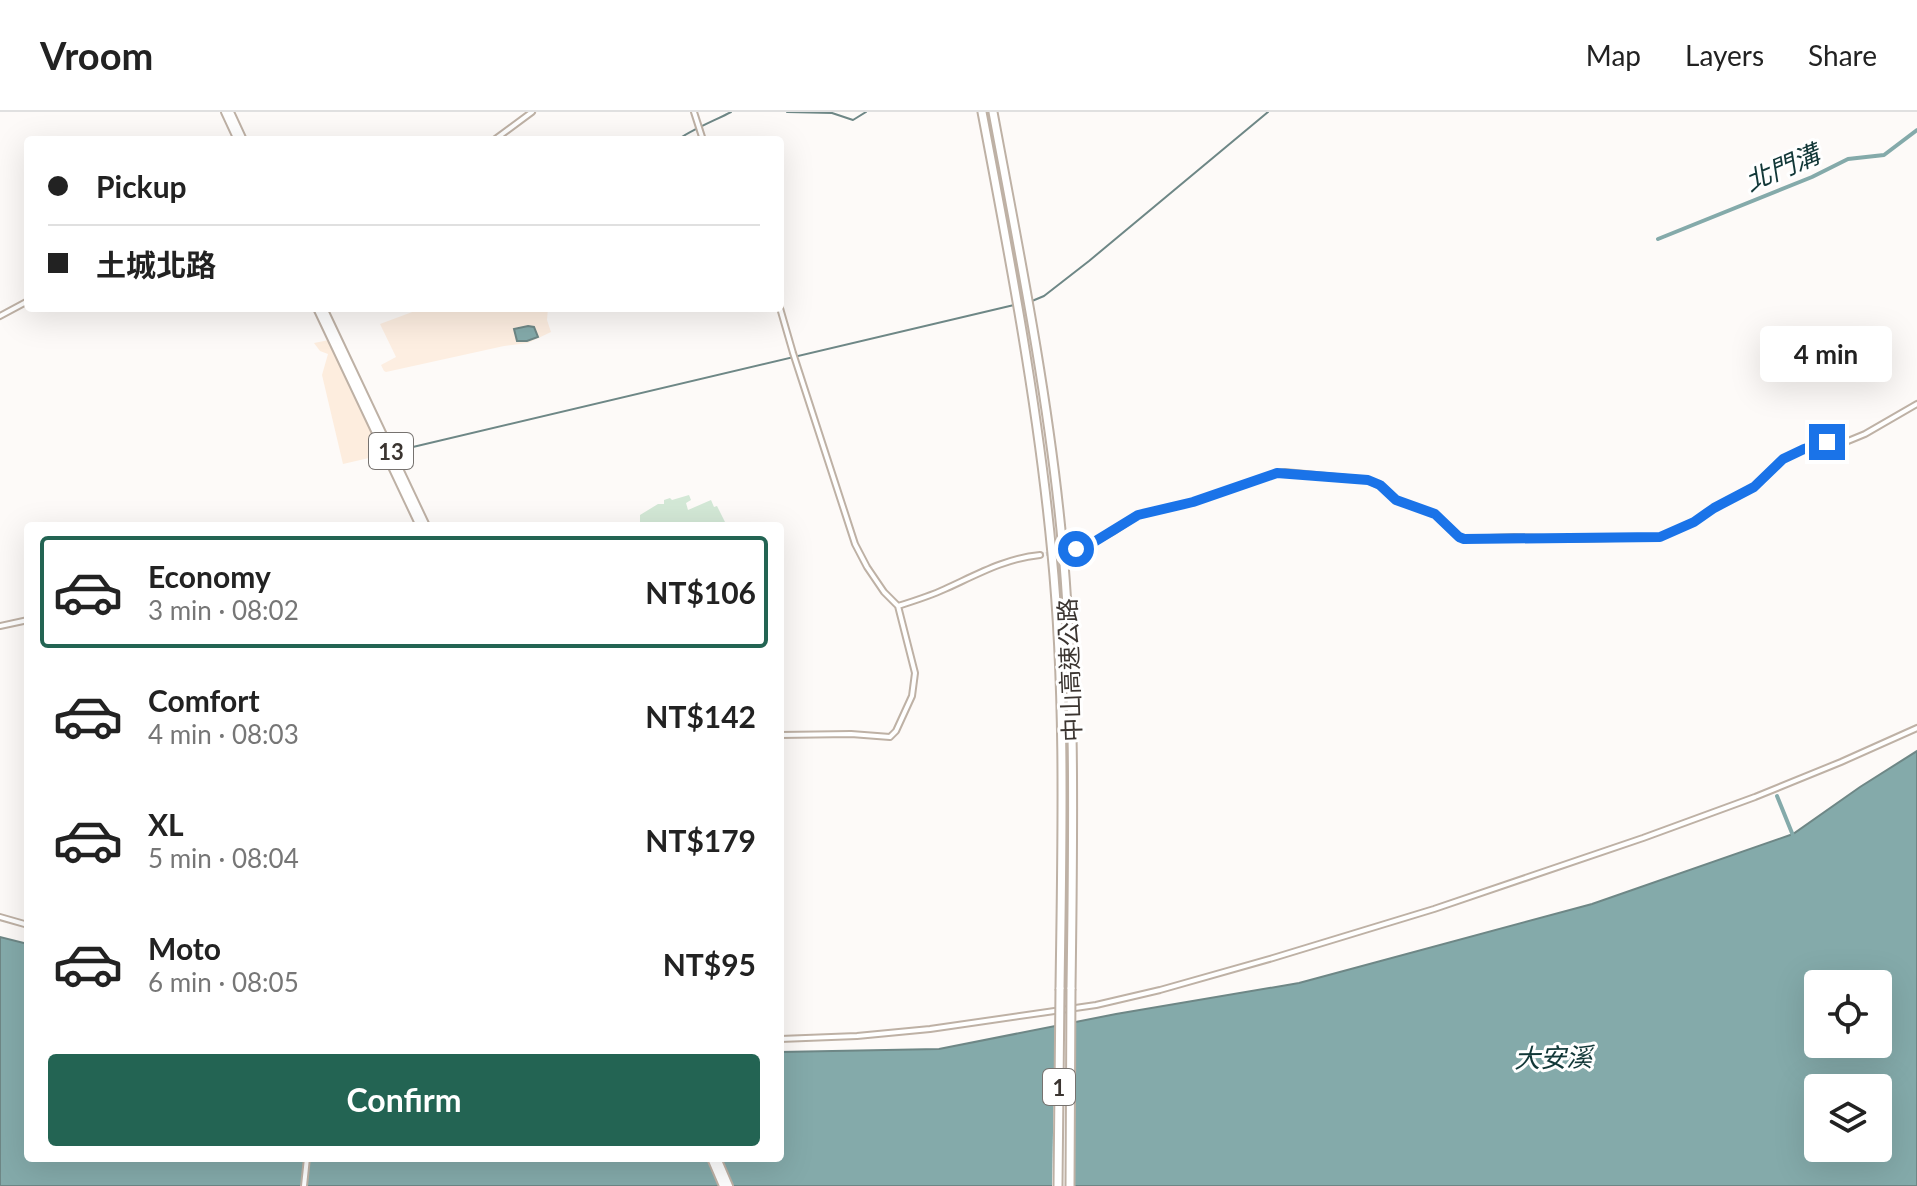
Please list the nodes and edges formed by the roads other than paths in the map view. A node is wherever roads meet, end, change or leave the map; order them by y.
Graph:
1 (227, 112) edge
2 (532, 112) edge
3 (694, 112) edge
4 (982, 112) edge
5 (993, 112) edge
6 (238, 136) edge
7 (499, 136) edge
8 (702, 136) edge
9 (24, 303) edge
10 (319, 312) edge
11 (325, 312) edge
12 (781, 312) edge
13 (0, 316) edge
14 (1917, 404) edge
15 (418, 522) edge
16 (424, 522) edge
17 (1076, 549) tunnel mouth
18 (1040, 555) tunnel mouth
19 (898, 606) junction
20 (24, 621) edge
21 (0, 626) edge
22 (1917, 728) edge
23 (784, 735) edge
24 (0, 917) edge
25 (24, 924) edge
26 (784, 1039) edge
27 (307, 1162) edge
28 (716, 1162) edge
29 (304, 1186) edge
30 (726, 1186) edge
31 (1058, 1186) edge
32 (1070, 1186) edge

1 - 6 main road
2 - 7 street
3 - 8 street
4 - 31 highway, 中山高速公路 / 1, bridge
5 - 32 highway, 中山高速公路 / 1, bridge
9 - 13 street
10 - 15 main road, 13
11 - 16 main road, 13
12 - 19 street
14 - 17 street
18 - 19 street
19 - 23 street
20 - 21 street
22 - 26 street
24 - 25 street
27 - 29 street
28 - 30 main road

